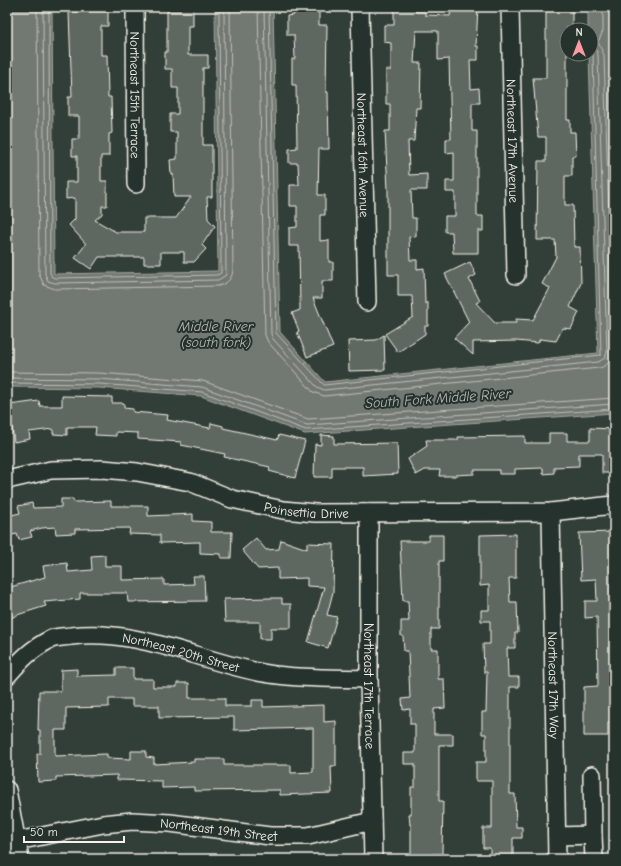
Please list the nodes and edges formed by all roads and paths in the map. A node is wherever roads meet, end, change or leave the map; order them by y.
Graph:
1 (135, 7) edge
2 (360, 7) edge
3 (510, 7) edge
4 (136, 184) dead end
5 (516, 275) dead end
6 (367, 302) dead end
7 (7, 480) edge
8 (613, 505) dead end
9 (551, 512) junction
10 (369, 513) junction
11 (7, 676) edge
12 (369, 679) junction
13 (592, 775) dead end
14 (7, 790) edge
15 (372, 822) junction
16 (593, 835) junction
17 (557, 836) junction
18 (18, 841) junction
19 (20, 859) edge
20 (373, 859) edge
21 (557, 859) edge
22 (594, 859) edge

1 - 4 street, Northeast 15th Terrace
2 - 6 street, Northeast 16th Avenue
3 - 5 street, Northeast 17th Avenue
7 - 10 street, Poinsettia Drive
8 - 9 street, Poinsettia Drive
9 - 10 street, Poinsettia Drive
9 - 17 street, Northeast 17th Way
10 - 12 street, Northeast 17th Terrace
11 - 12 street, Northeast 20th Street
12 - 15 street, Northeast 17th Terrace
13 - 16 street
14 - 18 street
15 - 18 street, Northeast 19th Street
15 - 20 street, Northeast 17th Terrace
16 - 17 street
16 - 22 street
17 - 21 street, Northeast 17th Way
18 - 19 street

